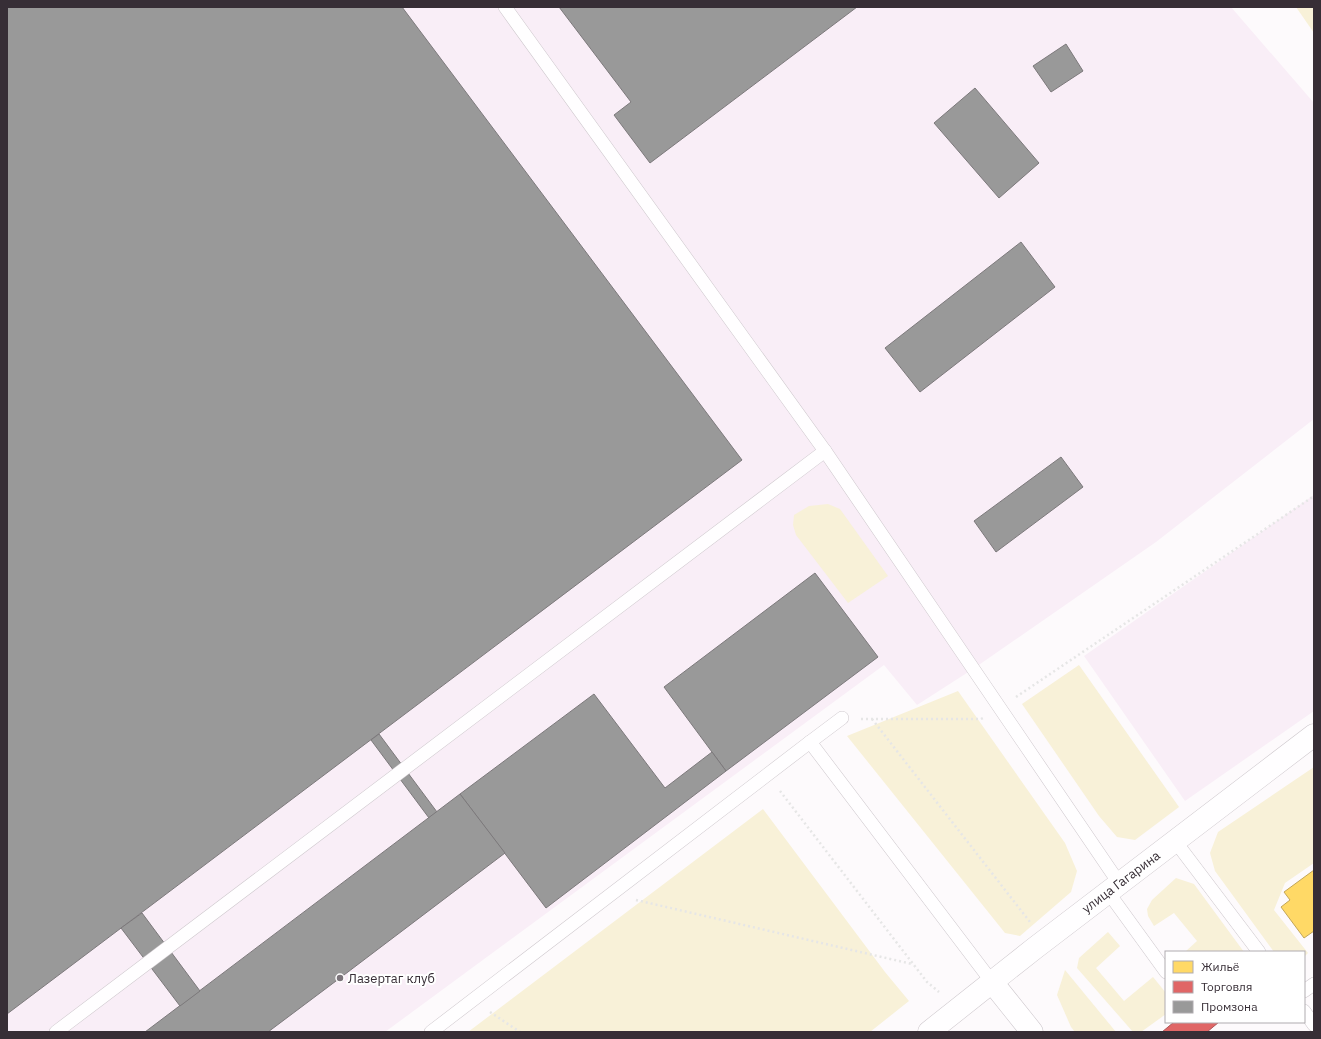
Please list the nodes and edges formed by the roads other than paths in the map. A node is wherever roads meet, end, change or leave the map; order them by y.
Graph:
1 (505, 7) edge
2 (825, 451) junction
3 (842, 718) road end
4 (1314, 735) edge
5 (810, 742) junction
6 (1175, 841) junction
7 (1114, 888) junction
8 (1258, 951) edge
9 (1165, 970) edge
10 (992, 982) junction
11 (1314, 984) edge
12 (1305, 990) edge
13 (1305, 1012) edge
14 (1314, 1025) edge
15 (56, 1032) edge
16 (431, 1032) edge
17 (929, 1032) edge
18 (1032, 1032) edge

1 - 2 lane
2 - 7 lane
2 - 15 lane
3 - 5 lane
4 - 6 street, улица Гагарина
5 - 10 lane
5 - 16 lane
6 - 7 street, улица Гагарина
6 - 8 lane
7 - 9 lane
7 - 10 street, улица Гагарина
10 - 17 street, улица Гагарина
10 - 18 street
11 - 12 lane
13 - 14 lane

